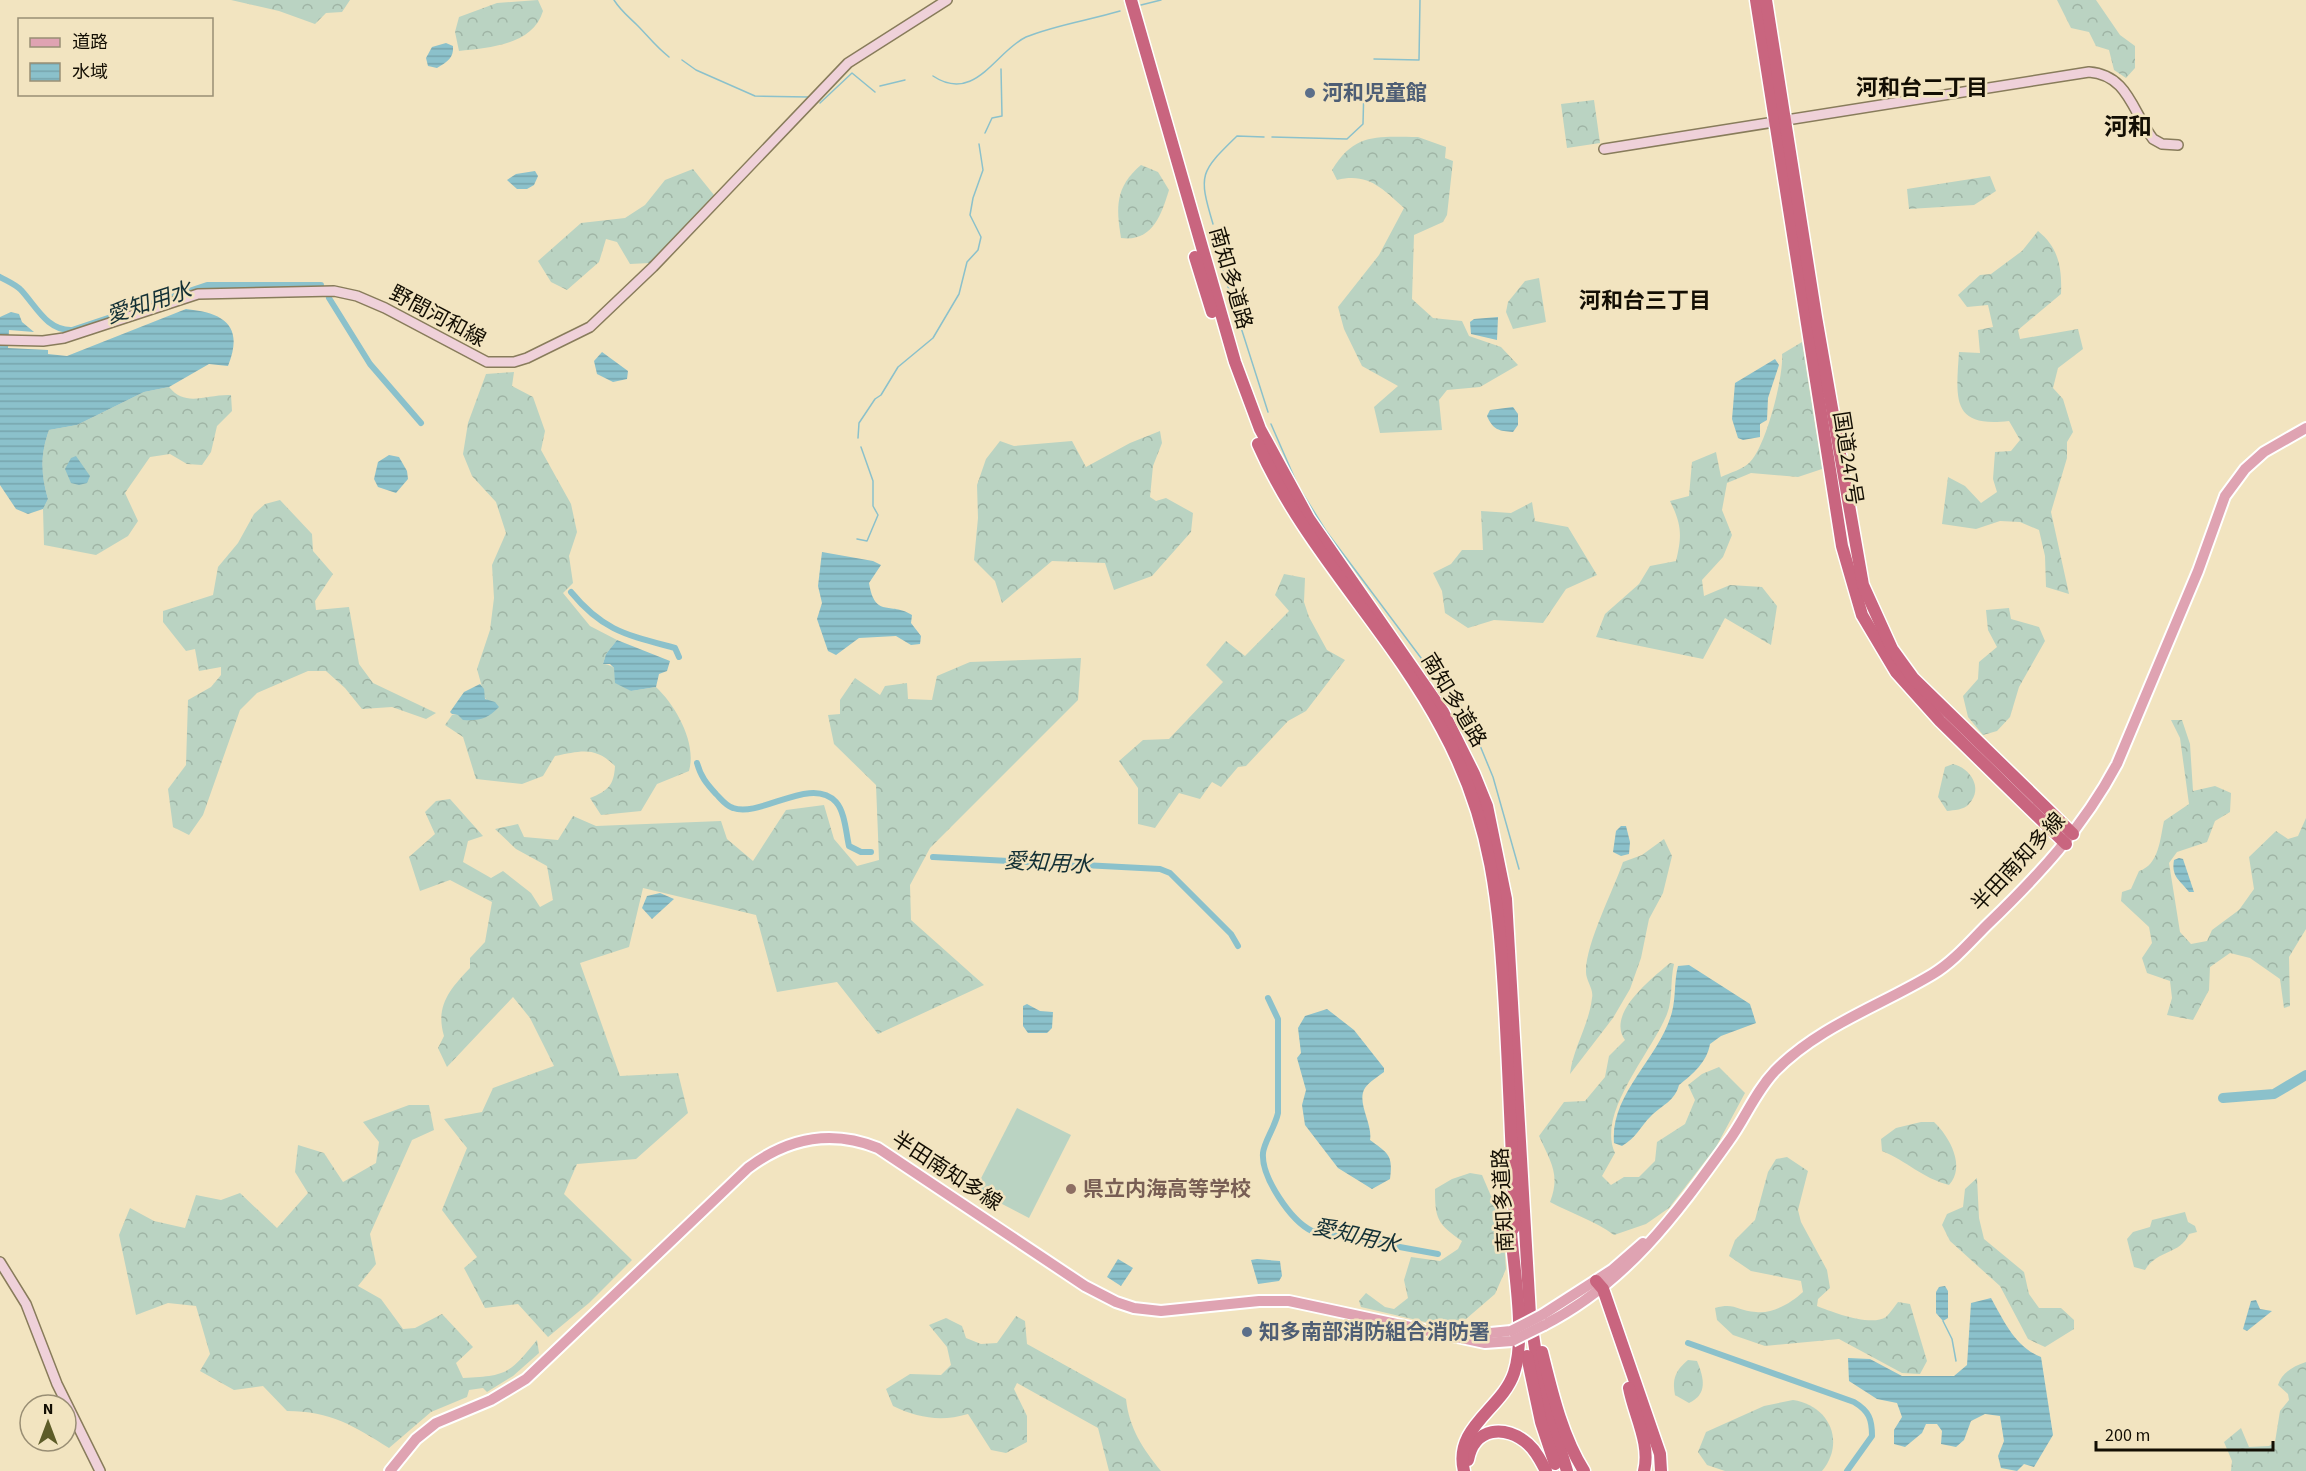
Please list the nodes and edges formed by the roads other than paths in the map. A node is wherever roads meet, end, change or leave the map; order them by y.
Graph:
1 (947, 0) edge
2 (1123, 0) edge
3 (1131, 0) edge
4 (1756, 0) edge
5 (1766, 0) edge
6 (1780, 121) junction
7 (2178, 145) dead end
8 (1604, 149) dead end
9 (0, 340) edge
10 (2306, 428) edge
11 (2073, 834) junction
12 (2066, 844) junction
13 (1516, 1224) junction
14 (0, 1262) edge
15 (1599, 1288) junction
16 (1527, 1294) junction
17 (1650, 1440) junction
18 (100, 1471) edge
19 (390, 1471) edge
20 (1464, 1471) edge
21 (1470, 1471) edge
22 (1546, 1471) edge
23 (1558, 1471) edge
24 (1567, 1471) edge
25 (1584, 1471) edge
26 (1644, 1471) edge
27 (1651, 1471) edge
28 (1661, 1471) edge
29 (1666, 1471) edge

1 - 9 main road, 野間河和線
2 - 13 highway, 南知多道路
3 - 16 highway, 南知多道路
4 - 6 highway, 国道247号
5 - 6 highway, 国道247号
6 - 7 main road
6 - 8 main road
6 - 11 highway, 国道247号
6 - 12 highway, 国道247号
10 - 11 main road, 半田南知多線
11 - 12 main road, 半田南知多線
12 - 15 main road, 半田南知多線
13 - 20 highway
13 - 23 highway, 南知多道路
14 - 18 main road
15 - 17 highway
15 - 19 main road, 半田南知多線, bridge
16 - 24 highway, 南知多道路
16 - 25 highway
17 - 26 highway
17 - 27 highway
17 - 28 highway
17 - 29 highway
21 - 22 highway

